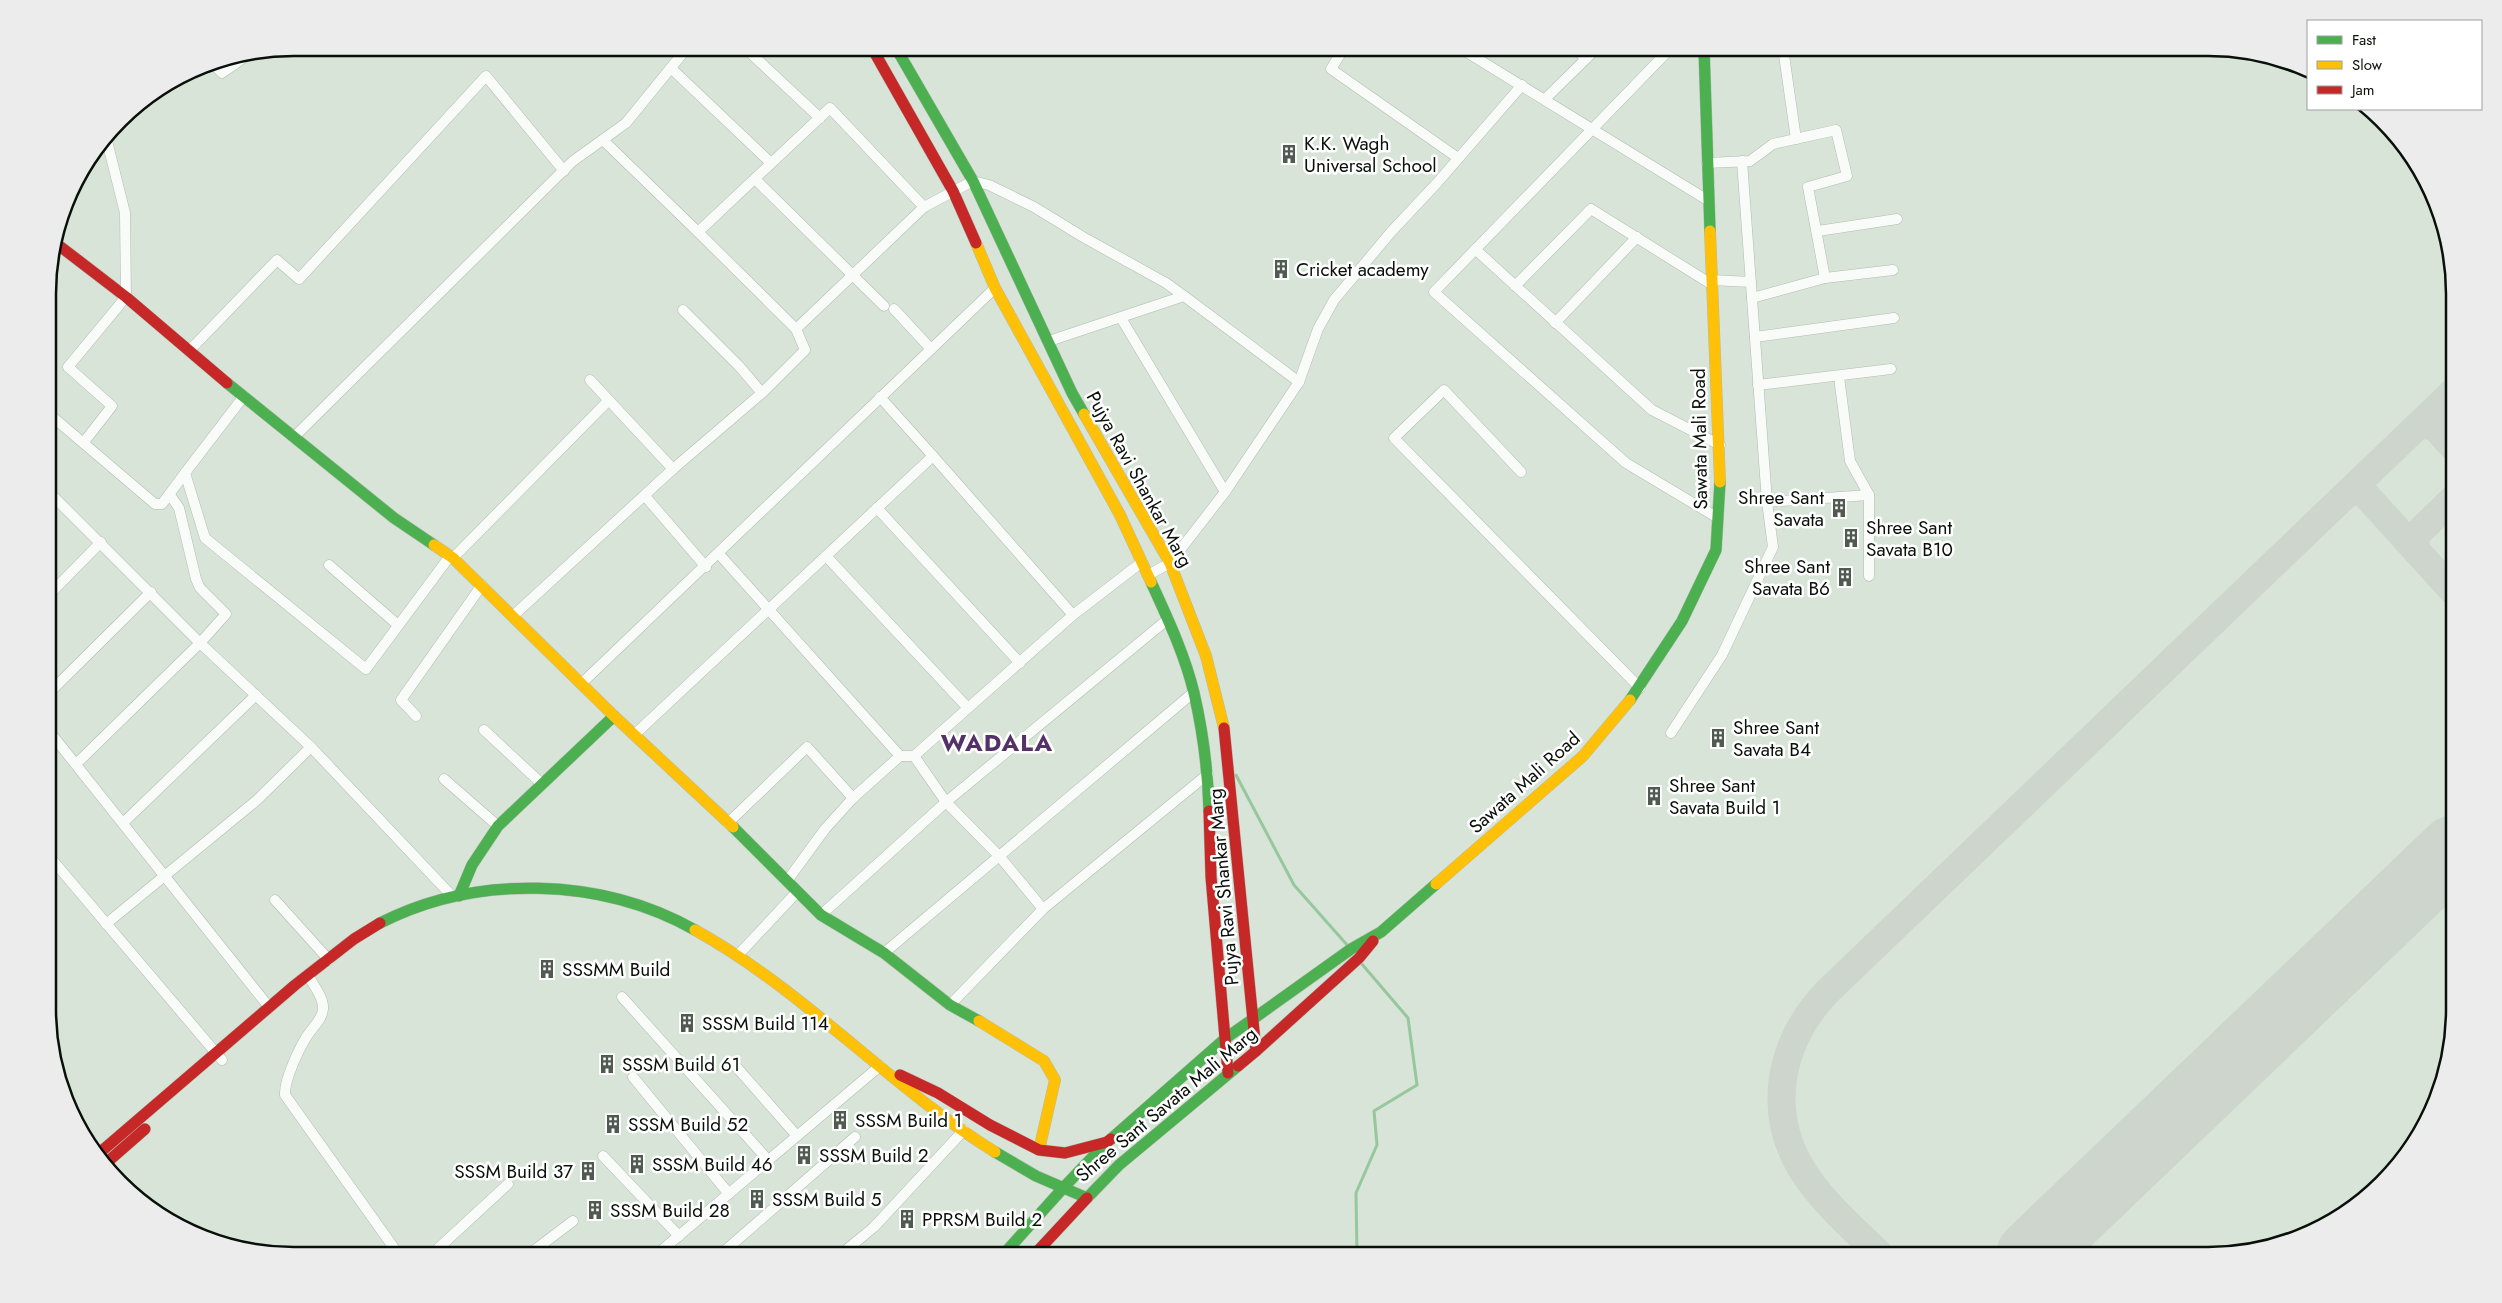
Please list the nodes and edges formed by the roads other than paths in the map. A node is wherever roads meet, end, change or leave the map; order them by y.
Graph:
1 (681, 56) edge
2 (754, 56) edge
3 (877, 56) edge
4 (901, 56) edge
5 (1339, 56) edge
6 (1473, 56) edge
7 (1663, 56) edge
8 (1704, 56) edge
9 (1784, 56) edge
10 (1586, 58) edge
11 (237, 63) edge
12 (671, 68) junction
13 (218, 69) edge
14 (1522, 85) junction
15 (1546, 99) junction
16 (820, 118) junction
17 (1593, 128) junction
18 (602, 140) junction
19 (1796, 140) junction
20 (108, 145) edge
21 (1458, 158) junction
22 (1742, 161) junction
23 (771, 163) junction
24 (1707, 163) junction
25 (564, 171) junction
26 (755, 179) junction
27 (973, 181) junction
28 (953, 191) junction
29 (1708, 201) junction
30 (924, 206) junction
31 (1897, 219) dead end
32 (1818, 231) junction
33 (698, 232) junction
34 (1636, 237) junction
35 (61, 247) edge
36 (1475, 249) junction
37 (1893, 270) dead end
38 (852, 275) junction
39 (1825, 278) junction
40 (1711, 282) junction
41 (1751, 282) junction
42 (1515, 286) junction
43 (995, 288) junction
44 (1184, 296) junction
45 (126, 297) junction
46 (1752, 298) junction
47 (683, 310) dead end
48 (1122, 318) junction
49 (1894, 318) dead end
50 (1555, 323) junction
51 (796, 329) junction
52 (1755, 337) junction
53 (1049, 342) junction
54 (931, 349) junction
55 (188, 351) junction
56 (1890, 369) dead end
57 (1839, 377) junction
58 (590, 380) dead end
59 (1299, 382) junction
60 (1758, 385) junction
61 (762, 393) junction
62 (244, 396) junction
63 (880, 397) junction
64 (607, 402) junction
65 (56, 419) edge
66 (294, 437) junction
67 (84, 442) junction
68 (1720, 445) junction
69 (933, 456) junction
70 (673, 468) junction
71 (1521, 472) dead end
72 (184, 473) junction
73 (1225, 492) junction
74 (170, 495) junction
75 (1869, 495) junction
76 (645, 496) junction
77 (56, 500) edge
78 (1767, 502) junction
79 (877, 508) junction
80 (1718, 518) junction
81 (101, 542) junction
82 (719, 554) junction
83 (826, 556) junction
84 (452, 557) junction
85 (1142, 562) junction
86 (1170, 563) junction
87 (329, 565) dead end
88 (706, 566) junction
89 (1148, 575) junction
90 (1869, 576) dead end
91 (482, 586) junction
92 (56, 589) edge
93 (150, 592) junction
94 (769, 609) junction
95 (514, 615) junction
96 (1073, 615) junction
97 (1168, 619) junction
98 (398, 625) junction
99 (200, 643) junction
100 (1020, 663) junction
101 (582, 683) junction
102 (56, 686) edge
103 (1640, 688) junction
104 (1194, 692) junction
105 (256, 695) junction
106 (967, 707) junction
107 (416, 716) dead end
108 (614, 716) junction
109 (484, 730) dead end
110 (1671, 733) dead end
111 (634, 735) junction
112 (56, 740) edge
113 (311, 747) junction
114 (900, 756) junction
115 (914, 756) junction
116 (76, 764) junction
117 (1208, 774) junction
118 (444, 779) dead end
119 (542, 784) junction
120 (853, 798) junction
121 (946, 802) junction
122 (123, 823) junction
123 (728, 823) junction
124 (498, 826) junction
125 (1000, 857) junction
126 (56, 864) edge
127 (165, 875) junction
128 (787, 881) junction
129 (797, 892) junction
130 (455, 896) junction
131 (275, 900) dead end
132 (1042, 909) junction
133 (821, 915) junction
134 (106, 924) junction
135 (1381, 932) junction
136 (884, 953) junction
137 (739, 954) junction
138 (329, 960) junction
139 (309, 977) junction
140 (622, 997) dead end
141 (950, 1004) junction
142 (269, 1006) junction
143 (1253, 1019) junction
144 (1226, 1038) junction
145 (1256, 1051) junction
146 (219, 1056) junction
147 (732, 1062) dead end
148 (880, 1066) junction
149 (1228, 1073) junction
150 (633, 1077) dead end
151 (964, 1130) junction
152 (797, 1136) junction
153 (855, 1137) dead end
154 (1107, 1142) junction
155 (1039, 1150) junction
156 (103, 1151) edge
157 (603, 1156) dead end
158 (110, 1160) edge
159 (768, 1160) junction
160 (508, 1184) dead end
161 (1064, 1187) junction
162 (729, 1194) junction
163 (1087, 1198) junction
164 (573, 1221) dead end
165 (679, 1236) junction
166 (393, 1247) edge
167 (441, 1247) edge
168 (540, 1247) edge
169 (666, 1247) edge
170 (731, 1247) edge
171 (850, 1247) edge
172 (1010, 1247) edge
173 (1042, 1247) edge

1 - 12 street
2 - 16 street
3 - 28 main road
4 - 27 main road, Pujya Ravi Shankar Marg
5 - 21 street
6 - 14 street
7 - 17 street
8 - 24 main road, Sawata Mali Road
9 - 19 street
10 - 15 street
11 - 13 street
12 - 18 street
12 - 23 street
14 - 15 street
14 - 21 street
15 - 17 street
16 - 23 street
16 - 30 street
17 - 29 street
17 - 36 street
18 - 25 street
18 - 33 street
19 - 22 street
19 - 32 street
20 - 45 street
21 - 59 street
22 - 24 street
22 - 41 street
23 - 26 street
24 - 29 main road, Sawata Mali Road
25 - 55 street
25 - 66 street
26 - 33 street
26 - 38 street
27 - 28 street
27 - 44 street
27 - 53 main road, Pujya Ravi Shankar Marg
28 - 30 street
28 - 43 main road
29 - 40 main road, Sawata Mali Road
30 - 38 street
31 - 32 street
32 - 39 street
33 - 51 street
34 - 40 street
34 - 42 street
34 - 50 street
35 - 45 main road
36 - 42 street
36 - 80 street
37 - 39 street
38 - 51 street
38 - 54 street
39 - 46 street
40 - 41 street
40 - 68 main road, Sawata Mali Road
41 - 46 street
42 - 50 street
43 - 54 street
43 - 85 main road
44 - 48 street
44 - 59 street
45 - 55 main road
45 - 67 street
46 - 52 street
47 - 61 street
48 - 53 street
48 - 73 street
49 - 52 street
50 - 68 street
51 - 61 street
52 - 60 street
53 - 86 main road, Pujya Ravi Shankar Marg
54 - 63 street
55 - 62 main road
56 - 57 street
57 - 60 street
57 - 75 street
58 - 64 street
59 - 73 street
60 - 78 street
61 - 70 street
62 - 66 main road
62 - 72 street
63 - 69 street
63 - 82 street
64 - 70 street
64 - 84 street
65 - 67 street
66 - 84 main road
67 - 74 street
68 - 80 main road, Sawata Mali Road
69 - 79 street
69 - 96 street
70 - 76 street
71 - 103 street
72 - 74 street
72 - 98 street
73 - 86 street
74 - 99 street
75 - 78 street
75 - 90 street
76 - 88 street
76 - 95 street
77 - 81 street
78 - 110 street
79 - 83 street
79 - 100 street
80 - 103 main road, Sawata Mali Road
81 - 92 street
81 - 93 street
82 - 88 street
82 - 94 street
83 - 94 street
83 - 106 street
84 - 91 main road
84 - 98 street
85 - 89 main road
85 - 96 street
86 - 89 street
86 - 143 main road, Pujya Ravi Shankar Marg
87 - 98 street
88 - 101 street
89 - 97 main road
91 - 95 main road
91 - 107 street
93 - 99 street
93 - 102 street
94 - 111 street
94 - 114 street
95 - 101 main road
96 - 100 street
97 - 104 main road
97 - 121 street
99 - 105 street
99 - 116 street
100 - 106 street
101 - 108 main road
103 - 135 main road, Sawata Mali Road
104 - 117 main road
104 - 125 street
105 - 113 street
105 - 122 street
106 - 115 street
108 - 111 main road
108 - 119 main road
109 - 119 street
111 - 123 main road
112 - 116 street
113 - 127 street
113 - 130 street
114 - 115 street
114 - 120 street
115 - 121 street
116 - 122 street
117 - 132 street
117 - 144 main road
118 - 124 street
119 - 124 main road
120 - 123 street
120 - 128 street
121 - 125 street
121 - 133 street
122 - 127 street
123 - 128 main road
124 - 130 main road
125 - 132 street
125 - 136 street
126 - 134 street
127 - 134 street
127 - 142 street
128 - 129 main road
129 - 133 main road
129 - 137 street
130 - 137 main road, Shree Sant Savata Mali Marg
130 - 138 main road, Shree Sant Savata Mali Marg
131 - 138 street
132 - 141 street
133 - 136 main road
134 - 146 street
135 - 143 main road, Sawata Mali Road
135 - 145 main road, Shree Sant Savata Mali Marg
136 - 141 main road
137 - 148 main road, Shree Sant Savata Mali Marg
138 - 139 main road, Shree Sant Savata Mali Marg
139 - 142 main road, Shree Sant Savata Mali Marg
139 - 146 main road, Shree Sant Savata Mali Marg
139 - 166 street
140 - 159 street
141 - 155 main road
142 - 146 main road, Shree Sant Savata Mali Marg
143 - 144 main road, Shree Sant Savata Mali Marg
143 - 145 main road, Pujya Ravi Shankar Marg
144 - 149 main road
144 - 154 main road, Shree Sant Savata Mali Marg
145 - 149 main road, Shree Sant Savata Mali Marg
146 - 156 main road, Shree Sant Savata Mali Marg
146 - 158 main road, Shree Sant Savata Mali Marg
147 - 152 street
148 - 151 main road, Shree Sant Savata Mali Marg
148 - 152 street
148 - 155 main road, Shree Sant Savata Mali Marg
149 - 163 main road, Shree Sant Savata Mali Marg
150 - 162 street
151 - 161 main road, Shree Sant Savata Mali Marg
151 - 171 street
152 - 159 street
153 - 170 street
154 - 155 main road, Shree Sant Savata Mali Marg
154 - 161 main road
157 - 165 street
159 - 162 street
160 - 167 street
161 - 163 main road, Shree Sant Savata Mali Marg
161 - 172 main road
162 - 165 street
163 - 173 main road
164 - 168 street
165 - 169 street

